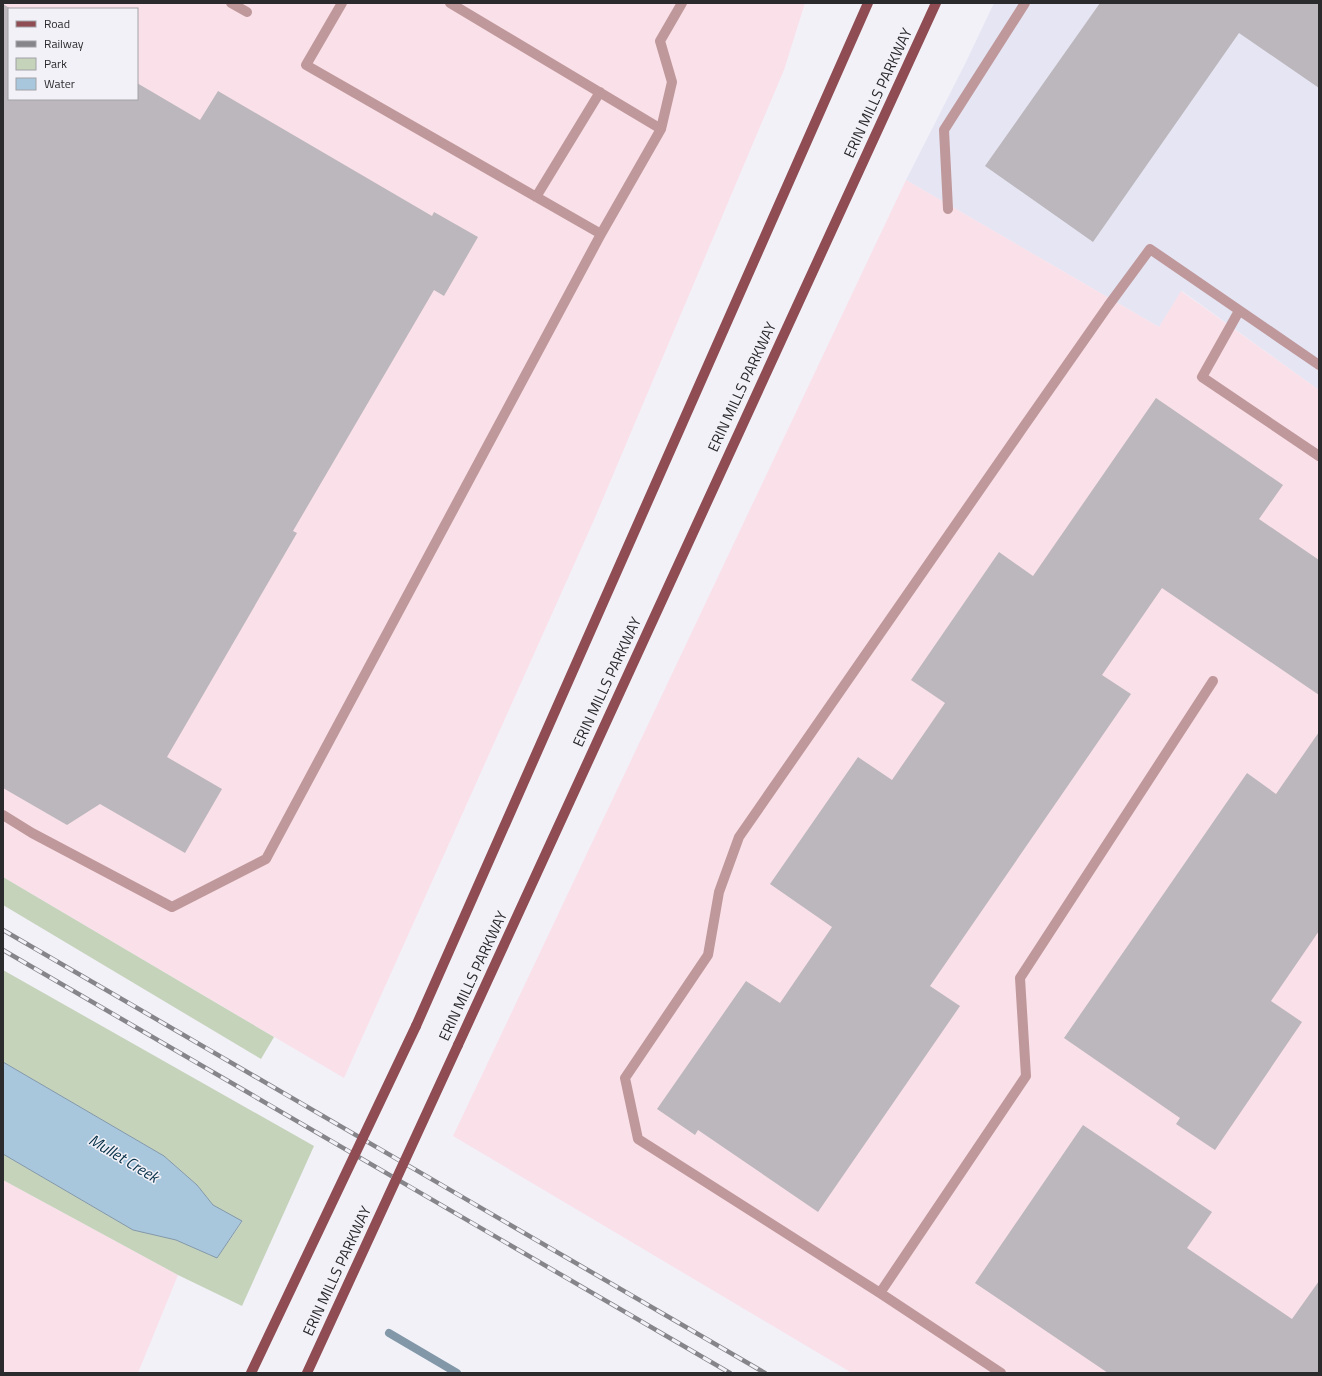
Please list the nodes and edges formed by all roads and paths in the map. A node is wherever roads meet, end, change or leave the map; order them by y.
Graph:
1 (231, 3) edge
2 (342, 3) edge
3 (450, 3) edge
4 (682, 3) edge
5 (868, 3) edge
6 (936, 3) edge
7 (1026, 3) edge
8 (247, 12) dead end
9 (600, 92) junction
10 (661, 129) junction
11 (536, 197) junction
12 (948, 209) dead end
13 (601, 234) junction
14 (1239, 311) junction
15 (1319, 366) edge
16 (1319, 456) edge
17 (1213, 681) dead end
18 (3, 815) edge
19 (880, 1293) junction
20 (251, 1373) edge
21 (307, 1373) edge
22 (1000, 1373) edge

1 - 8 lane
2 - 11 lane
3 - 9 lane
4 - 10 lane
5 - 20 main road, ERIN MILLS PARKWAY, bridge
6 - 21 main road, ERIN MILLS PARKWAY, bridge
7 - 12 lane
9 - 10 lane
9 - 11 lane
10 - 13 lane
11 - 13 lane
13 - 18 lane
14 - 15 lane
14 - 16 lane
14 - 19 lane
17 - 19 lane
19 - 22 lane

